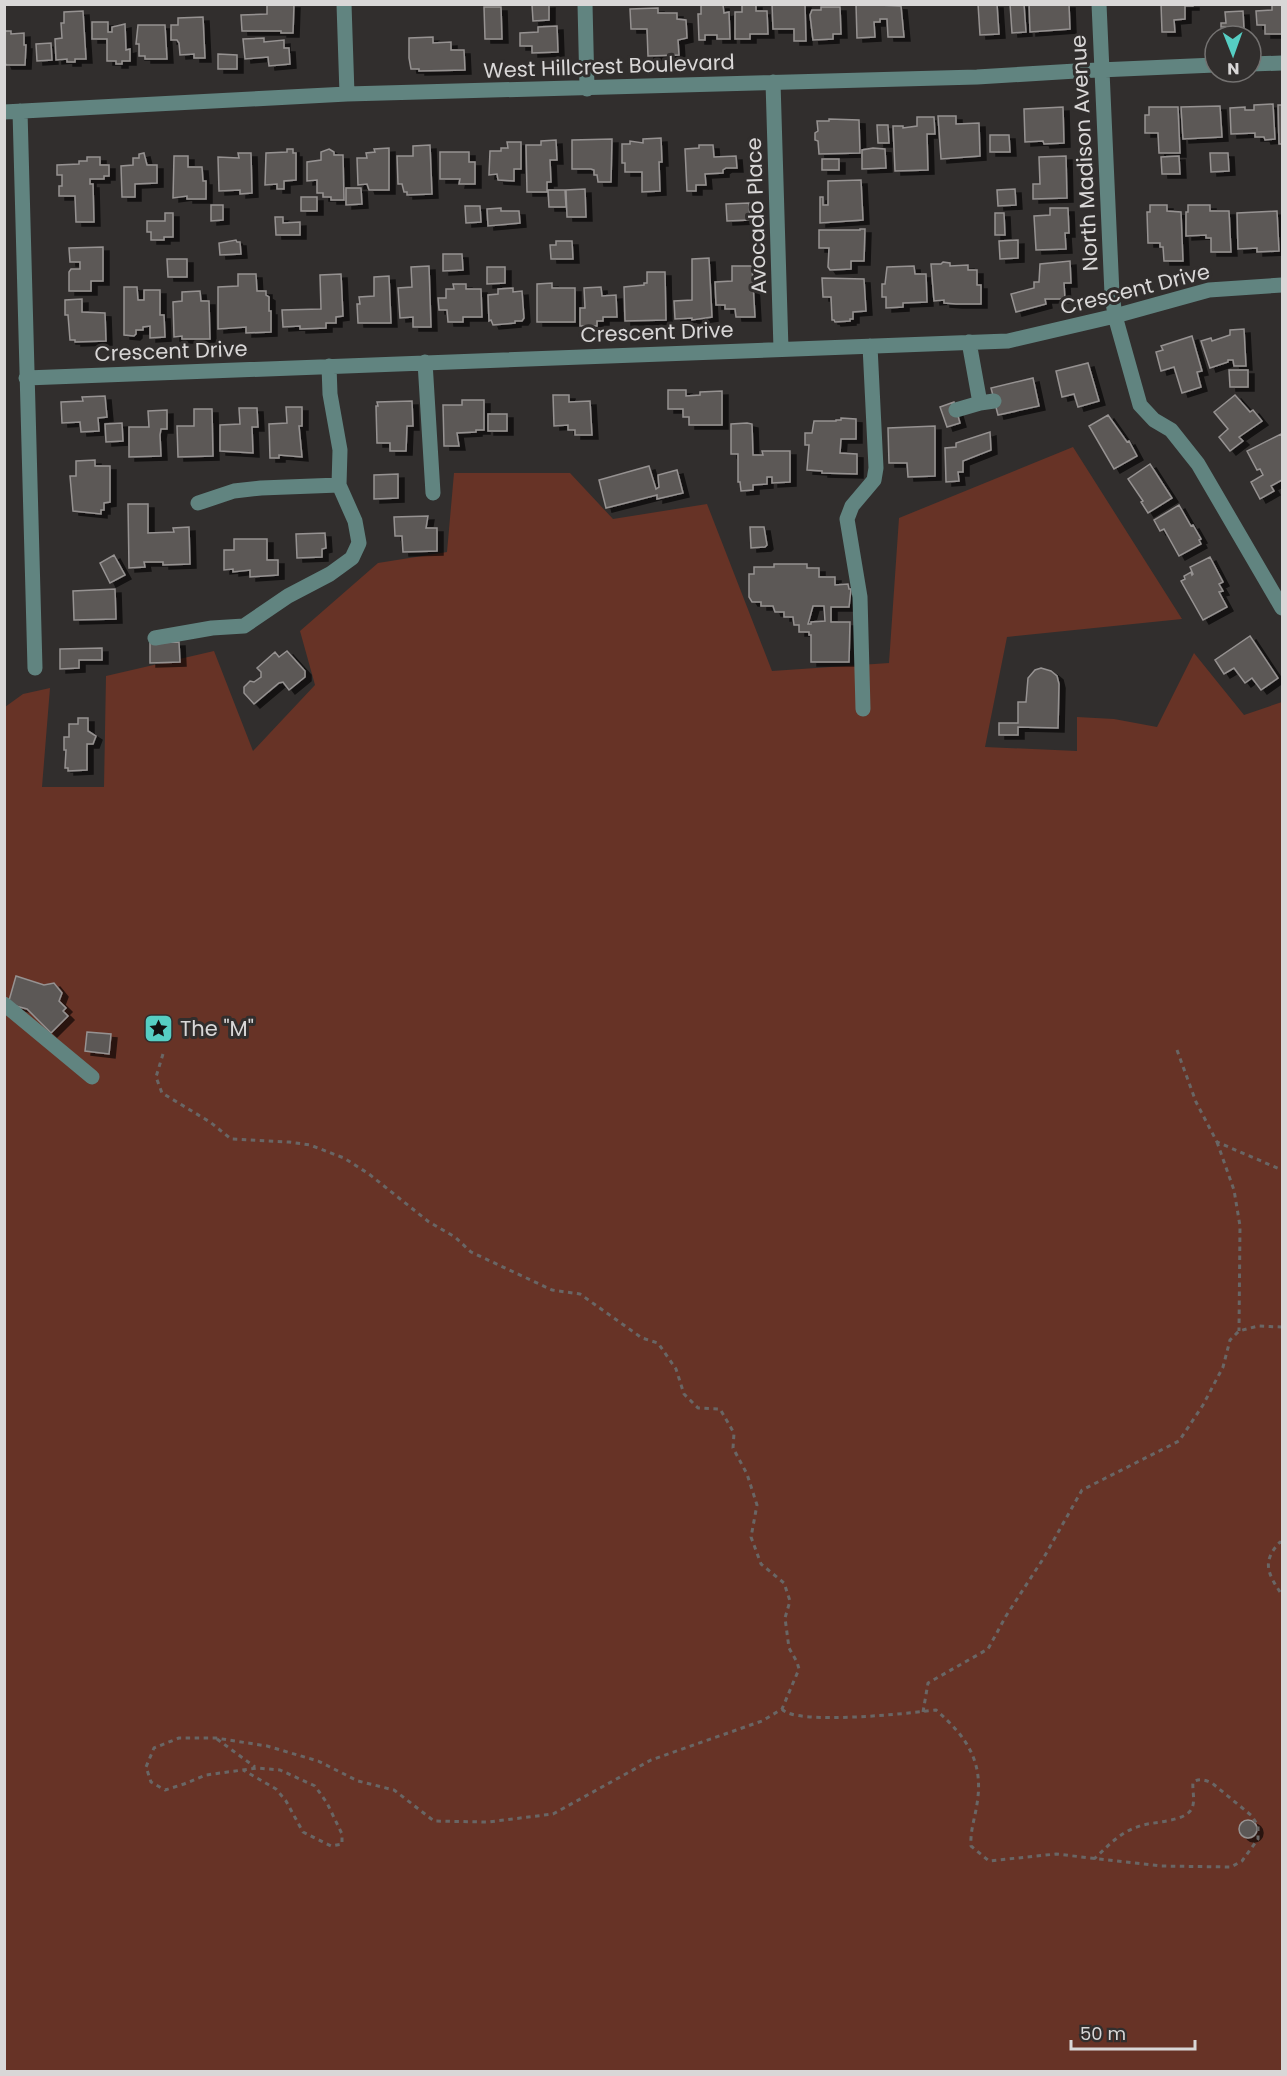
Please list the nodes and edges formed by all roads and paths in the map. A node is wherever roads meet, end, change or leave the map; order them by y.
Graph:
1 (344, 4) edge
2 (585, 4) edge
3 (1099, 4) edge
4 (1282, 63) edge
5 (1263, 64) edge
6 (1203, 66) edge
7 (1101, 70) junction
8 (773, 82) junction
9 (587, 89) junction
10 (347, 93) junction
11 (12, 111) edge
12 (1282, 285) edge
13 (1115, 316) junction
14 (969, 342) junction
15 (870, 346) junction
16 (781, 349) junction
17 (425, 362) junction
18 (329, 366) junction
19 (26, 378) junction
20 (956, 410) dead end
21 (339, 485) junction
22 (433, 493) dead end
23 (198, 503) dead end
24 (1282, 608) edge
25 (155, 638) dead end
26 (35, 668) dead end
27 (863, 709) dead end
28 (4, 1005) edge
29 (1177, 1050) dead end
30 (163, 1054) dead end
31 (92, 1077) dead end
32 (1217, 1142) junction
33 (1282, 1170) edge
34 (1282, 1327) edge
35 (1239, 1331) junction
36 (1282, 1543) edge
37 (1282, 1595) edge
38 (782, 1709) junction
39 (923, 1712) junction
40 (216, 1738) junction
41 (257, 1768) junction
42 (243, 1770) junction
43 (1094, 1859) junction

1 - 10 street
2 - 9 street
3 - 7 street, North Madison Avenue
4 - 5 street
6 - 7 street, West Hillcrest Boulevard
7 - 8 street, West Hillcrest Boulevard
7 - 13 street, North Madison Avenue
8 - 9 street, West Hillcrest Boulevard
8 - 16 street, Avocado Place
9 - 10 street, West Hillcrest Boulevard
10 - 11 street, West Hillcrest Boulevard
11 - 19 street
12 - 13 street, Crescent Drive
13 - 14 street, Crescent Drive
13 - 24 street, North Madison Avenue
14 - 15 street, Crescent Drive
14 - 20 street
15 - 16 street, Crescent Drive
15 - 27 street
16 - 17 street, Crescent Drive
17 - 18 street, Crescent Drive
17 - 22 street
18 - 19 street, Crescent Drive
18 - 21 street
19 - 26 street
21 - 23 street
21 - 25 street
28 - 31 street
29 - 32 path
30 - 38 path
32 - 33 path
32 - 35 path
34 - 35 path
35 - 39 path
36 - 37 path
38 - 39 path
38 - 40 path
39 - 43 path
40 - 41 path
40 - 42 path
41 - 42 path
41 - 42 path
43 - 43 path

